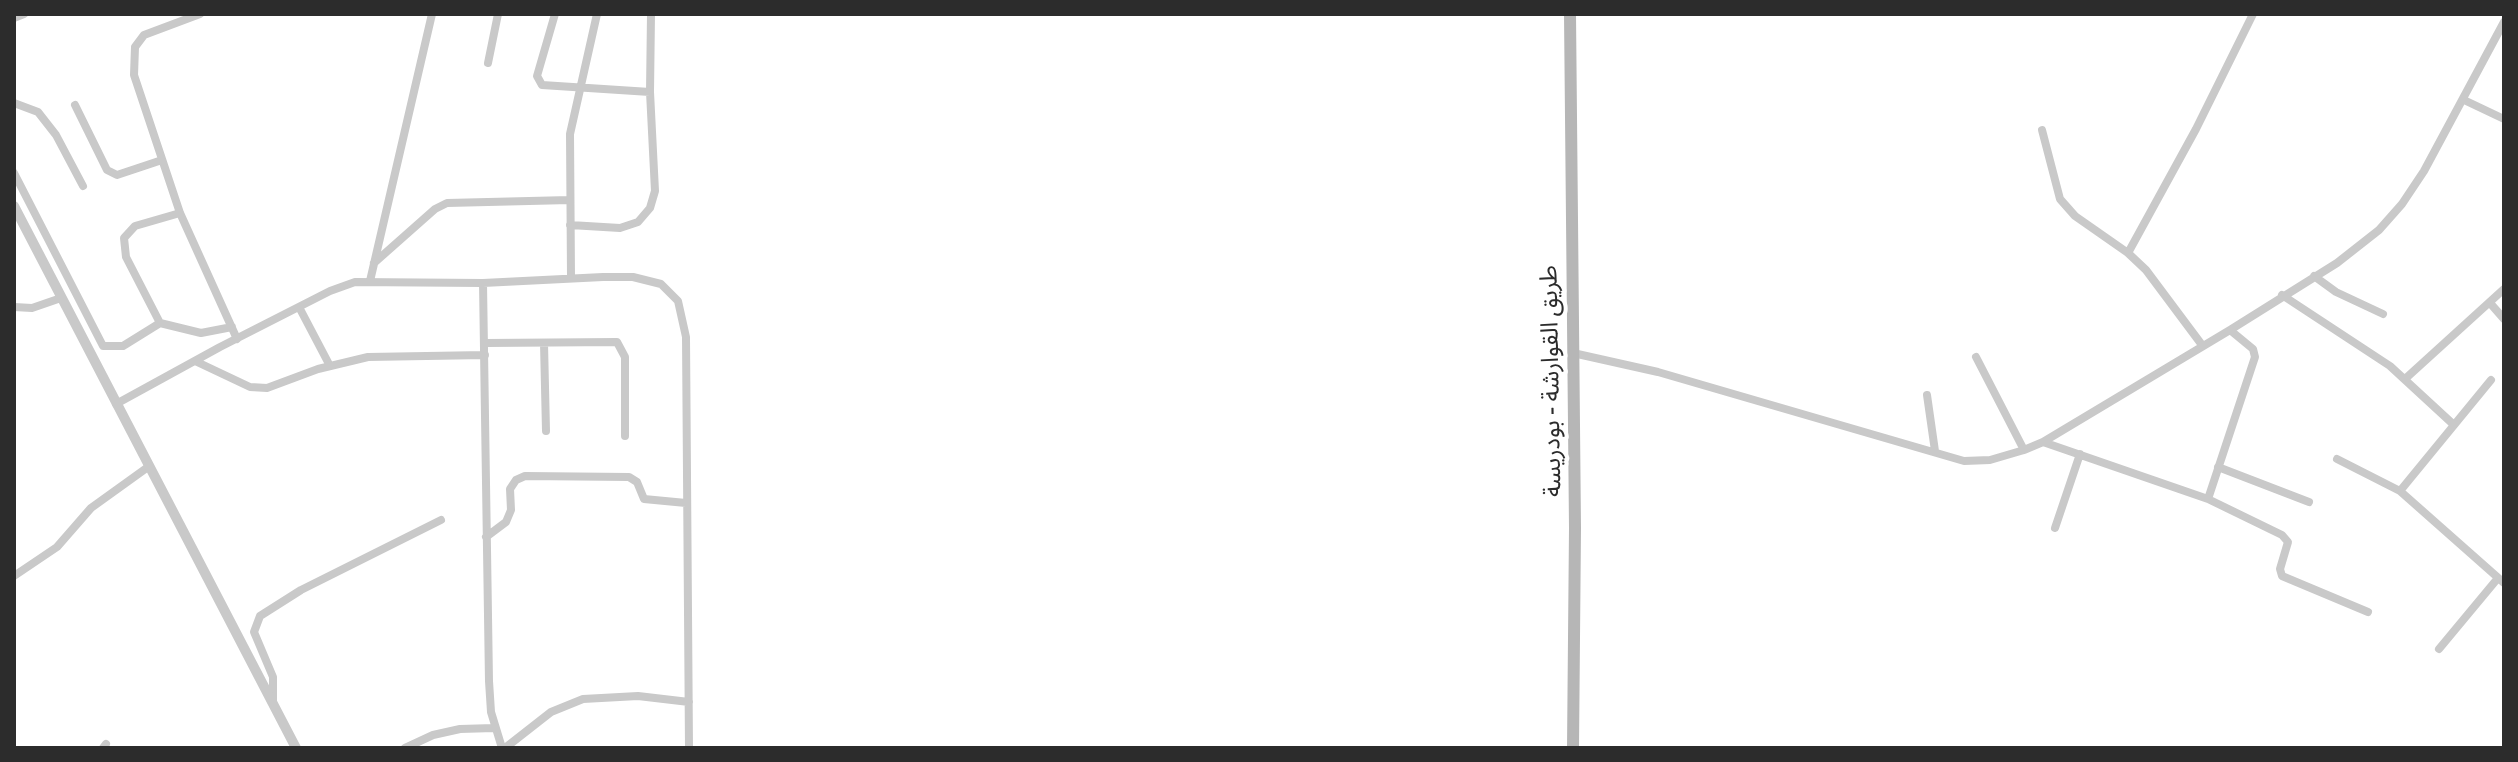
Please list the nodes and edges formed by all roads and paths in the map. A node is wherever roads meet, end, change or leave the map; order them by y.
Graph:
1 (24, 14) edge
2 (200, 14) edge
3 (432, 14) edge
4 (498, 14) edge
5 (555, 14) edge
6 (597, 14) edge
7 (651, 14) edge
8 (1570, 14) edge
9 (2253, 14) edge
10 (14, 18) edge
11 (2504, 22) edge
12 (488, 63) dead end
13 (581, 86) junction
14 (650, 92) junction
15 (2464, 100) junction
16 (14, 103) edge
17 (75, 105) dead end
18 (2504, 119) edge
19 (2042, 130) dead end
20 (162, 160) junction
21 (14, 173) edge
22 (83, 186) dead end
23 (570, 200) junction
24 (30, 206) junction
25 (15, 209) edge
26 (180, 213) junction
27 (570, 225) junction
28 (2128, 253) junction
29 (374, 263) junction
30 (2314, 276) junction
31 (571, 277) junction
32 (370, 281) junction
33 (483, 283) junction
34 (2504, 289) edge
35 (2282, 295) junction
36 (61, 298) junction
37 (2490, 303) junction
38 (14, 307) edge
39 (299, 307) junction
40 (2383, 314) dead end
41 (2504, 319) edge
42 (160, 323) junction
43 (232, 327) junction
44 (2230, 330) junction
45 (237, 339) junction
46 (486, 343) junction
47 (544, 343) junction
48 (2202, 345) junction
49 (1573, 353) junction
50 (485, 355) junction
51 (1976, 357) dead end
52 (195, 361) junction
53 (330, 366) junction
54 (2405, 379) junction
55 (2491, 380) dead end
56 (1927, 395) dead end
57 (116, 404) junction
58 (2454, 425) junction
59 (546, 431) dead end
60 (625, 436) dead end
61 (2043, 442) junction
62 (2024, 450) junction
63 (1935, 451) junction
64 (2080, 454) junction
65 (2337, 459) dead end
66 (148, 467) junction
67 (2218, 467) junction
68 (2400, 491) junction
69 (2208, 499) junction
70 (2309, 502) dead end
71 (686, 503) junction
72 (441, 520) dead end
73 (2055, 528) dead end
74 (486, 537) junction
75 (14, 576) edge
76 (2501, 580) edge
77 (2368, 612) dead end
78 (2439, 649) dead end
79 (273, 702) junction
80 (689, 702) junction
81 (494, 728) junction
82 (296, 748) edge
83 (405, 748) edge
84 (504, 748) edge
85 (689, 748) edge
86 (1573, 748) edge

1 - 10 street
2 - 20 street
3 - 29 street
4 - 12 street
5 - 13 street
6 - 13 street
7 - 14 street
8 - 49 main road, طريق القوارشة - بودريسة
9 - 28 street
11 - 15 street
13 - 14 street
13 - 23 street
14 - 27 street
15 - 18 street
15 - 30 street
16 - 22 street
17 - 20 street
19 - 28 street
20 - 26 street
21 - 24 street
23 - 27 street
23 - 29 street
24 - 25 street
24 - 42 street
25 - 36 street
26 - 42 street
26 - 43 street
27 - 31 street
28 - 48 street
29 - 32 street
30 - 35 street
30 - 40 street
31 - 33 street
31 - 71 street
32 - 33 street
32 - 39 street
33 - 46 street
34 - 37 street
35 - 44 street
35 - 54 street
36 - 38 street
36 - 57 street
37 - 41 street
37 - 54 street
39 - 45 street
39 - 53 street
42 - 43 street
43 - 45 street
44 - 48 street
44 - 67 street
45 - 52 street
46 - 47 street
46 - 50 street
47 - 59 street
47 - 60 street
48 - 61 street
49 - 63 street
49 - 86 main road, طريق القوارشة - بودريسة
50 - 53 street
50 - 74 street
51 - 62 street
52 - 53 street
52 - 57 street
54 - 58 street
55 - 58 street
56 - 63 street
57 - 66 street
58 - 68 street
61 - 62 street
61 - 64 street
62 - 63 street
64 - 69 street
64 - 73 street
65 - 68 street
66 - 75 street
66 - 79 street
67 - 69 street
67 - 70 street
68 - 76 street
69 - 77 street
71 - 74 street
71 - 80 street
72 - 79 street
74 - 81 street
76 - 78 street
79 - 82 street
80 - 84 street
80 - 85 street
81 - 83 street
81 - 84 street

